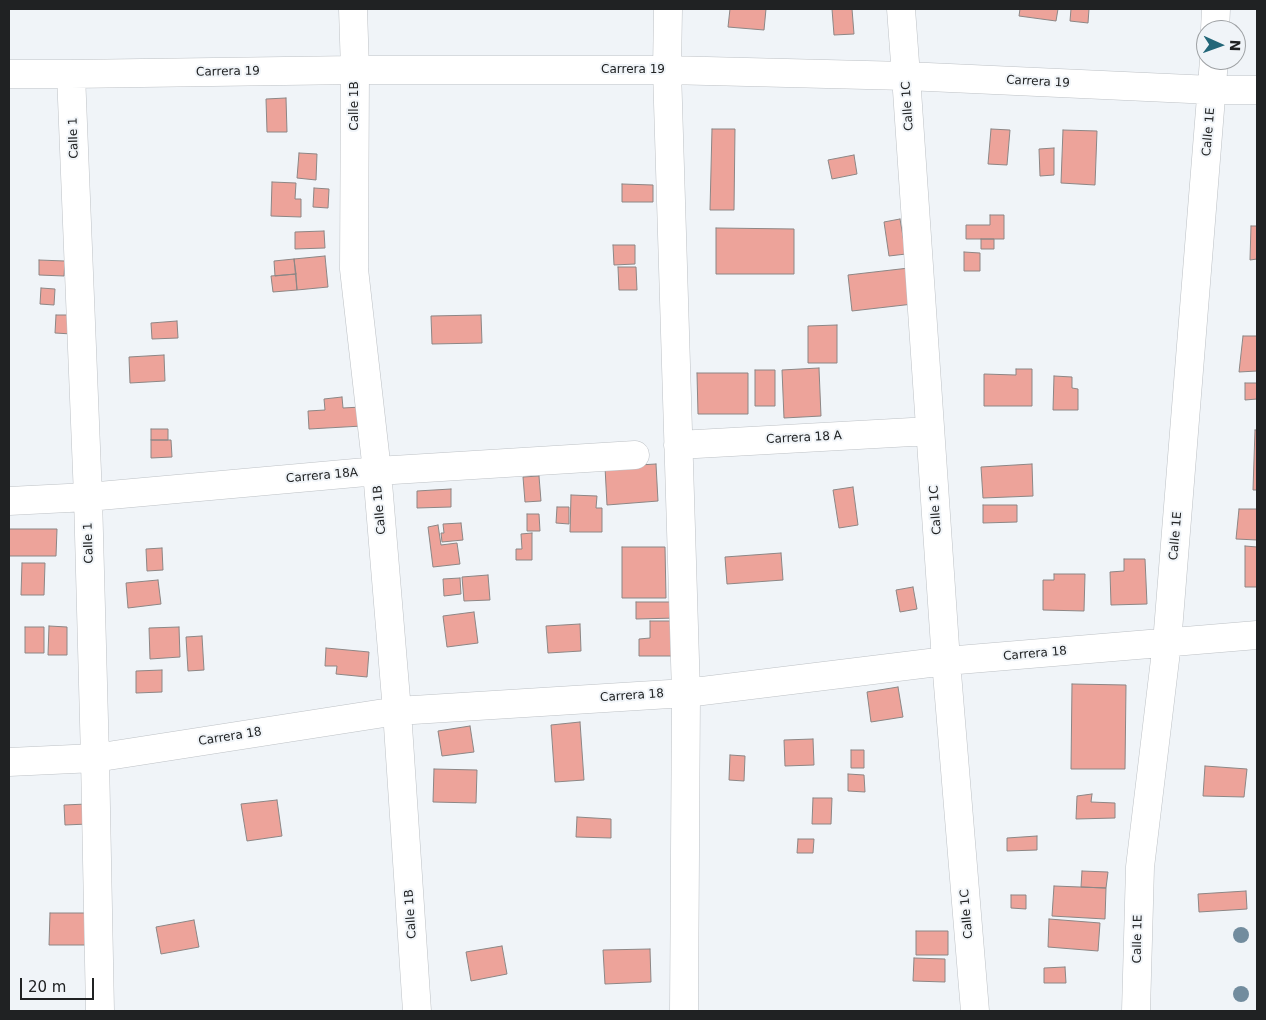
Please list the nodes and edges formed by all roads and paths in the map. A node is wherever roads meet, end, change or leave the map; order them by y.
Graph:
1 (353, 9) edge
2 (668, 9) edge
3 (901, 9) edge
4 (355, 70) junction
5 (667, 70) junction
6 (1213, 70) edge
7 (9, 74) edge
8 (71, 74) junction
9 (906, 76) junction
10 (1212, 90) junction
11 (1257, 90) edge
12 (930, 431) junction
13 (678, 445) junction
14 (635, 455) dead end
15 (377, 471) junction
16 (88, 497) junction
17 (9, 501) edge
18 (1257, 635) edge
19 (1167, 643) junction
20 (946, 661) junction
21 (686, 693) junction
22 (397, 711) junction
23 (95, 758) junction
24 (9, 762) edge
25 (1139, 1010) edge
26 (100, 1011) edge
27 (417, 1011) edge
28 (684, 1011) edge
29 (975, 1011) edge

1 - 4 street, Calle 1B
2 - 5 street
3 - 9 street, Calle 1C
4 - 5 street, Carrera 19
4 - 8 street, Carrera 19
4 - 15 street, Calle 1B
5 - 9 street, Carrera 19
5 - 13 street
6 - 10 street, Calle 1E
7 - 8 street, Carrera 19
8 - 16 street, Calle 1
9 - 10 street, Carrera 19
9 - 12 street, Calle 1C
10 - 11 street, Carrera 19
10 - 19 street, Calle 1E
12 - 13 street, Carrera 18 A
12 - 20 street, Calle 1C
13 - 21 street
14 - 15 street, Carrera 18A
15 - 16 street, Carrera 18A
15 - 22 street, Calle 1B
16 - 17 street, Carrera 18A
16 - 23 street, Calle 1
18 - 19 street, Carrera 18
19 - 20 street, Carrera 18
19 - 25 street, Calle 1E
20 - 21 street, Carrera 18
20 - 29 street, Calle 1C
21 - 22 street, Carrera 18
21 - 28 street
22 - 23 street, Carrera 18
22 - 27 street, Calle 1B
23 - 24 street, Carrera 18
23 - 26 street, Calle 1

